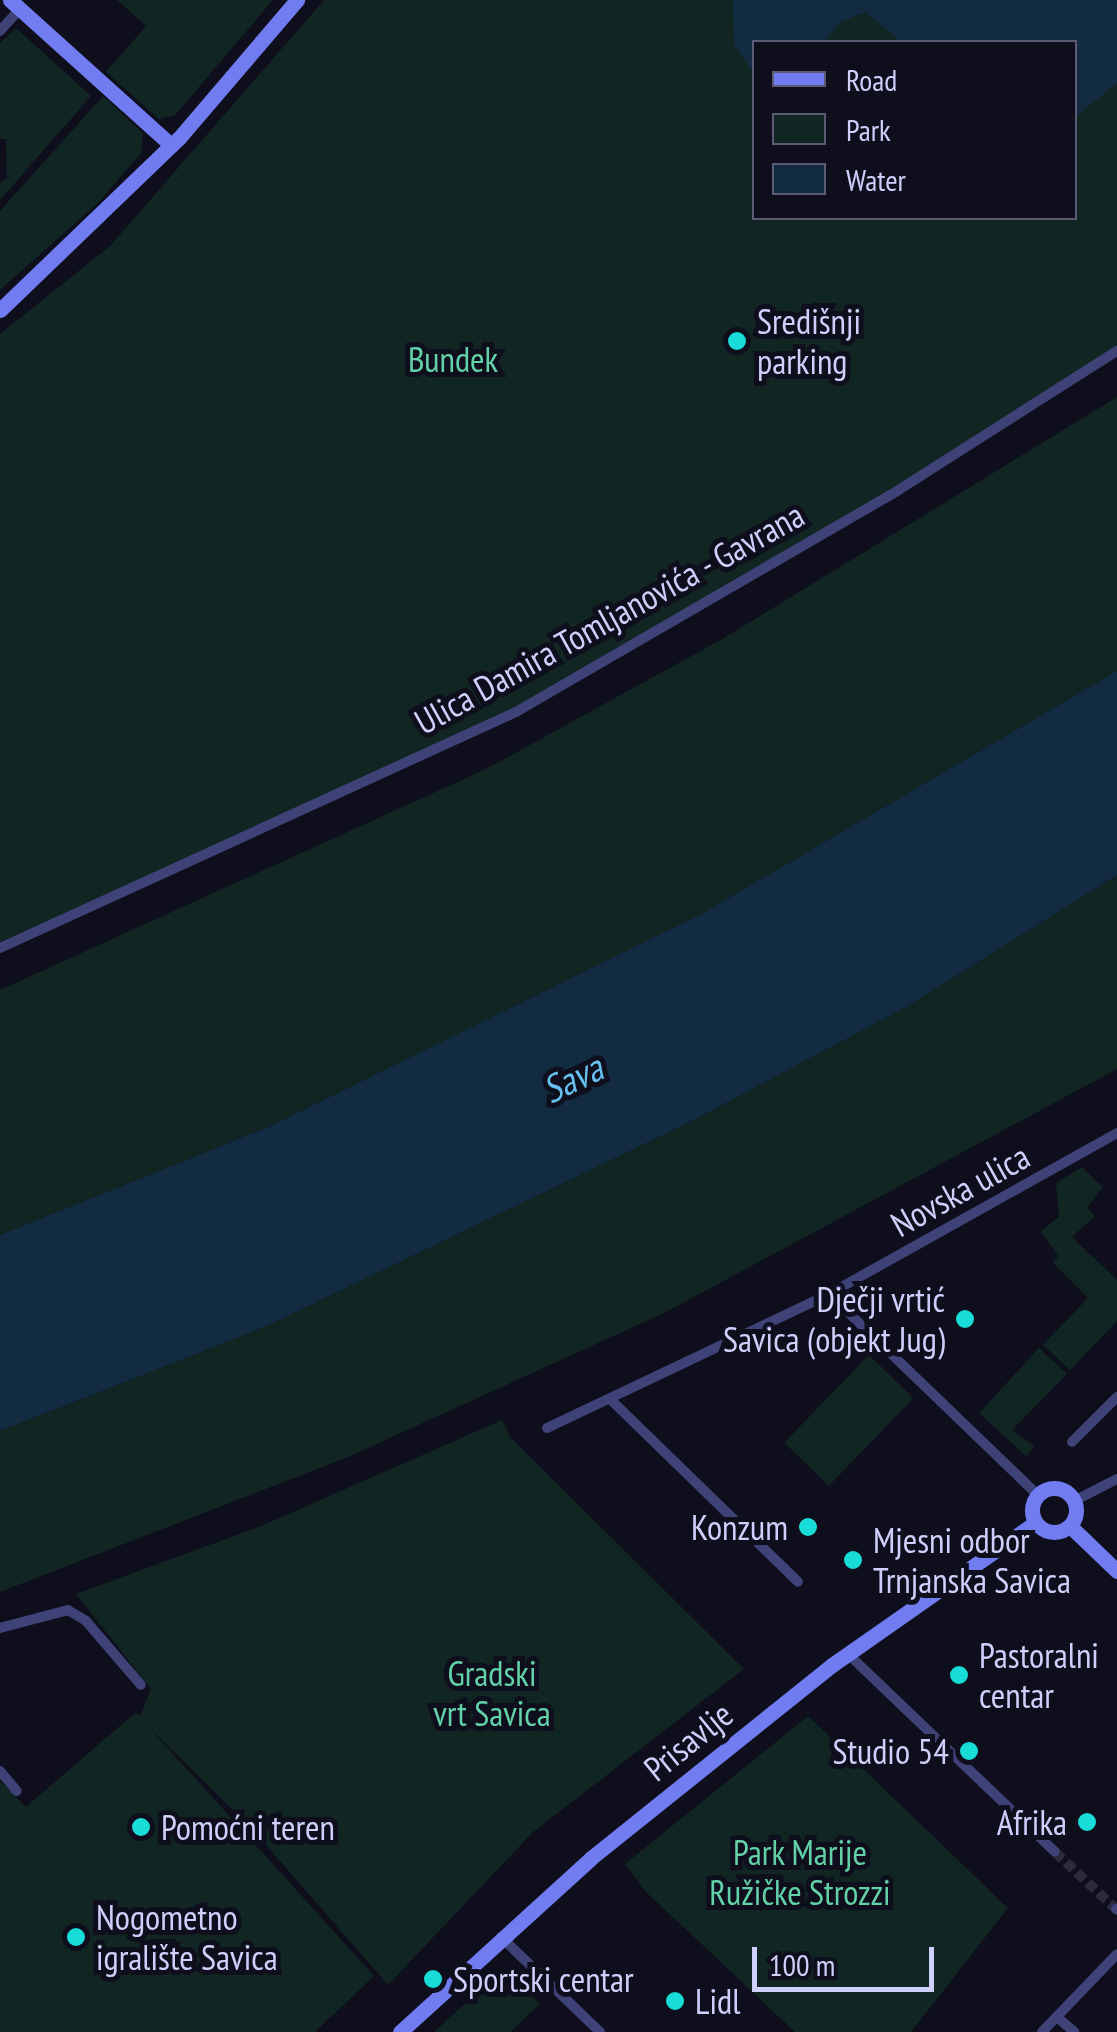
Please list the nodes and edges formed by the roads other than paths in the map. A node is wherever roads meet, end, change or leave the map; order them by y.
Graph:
1 (296, 0) edge
2 (307, 0) edge
3 (15, 4) edge
4 (285, 18) junction
5 (0, 31) edge
6 (172, 145) junction
7 (0, 310) edge
8 (1117, 351) edge
9 (0, 948) edge
10 (1117, 1133) edge
11 (830, 1294) junction
12 (1117, 1398) edge
13 (610, 1399) junction
14 (548, 1428) dead end
15 (1072, 1442) dead end
16 (1117, 1478) edge
17 (1038, 1495) junction
18 (1074, 1501) junction
19 (1035, 1523) junction
20 (1070, 1526) junction
21 (1117, 1571) edge
22 (798, 1582) dead end
23 (0, 1628) edge
24 (848, 1654) junction
25 (141, 1685) dead end
26 (0, 1770) edge
27 (17, 1792) dead end
28 (1055, 1852) tunnel mouth
29 (501, 1937) junction
30 (1117, 1954) edge
31 (1056, 2017) junction
32 (400, 2032) edge
33 (600, 2032) edge
34 (1042, 2032) edge
35 (1074, 2032) edge

1 - 4 street
2 - 4 street
3 - 5 street
3 - 6 street
4 - 6 street
6 - 7 street
8 - 9 street, Ulica Damira Tomljanovića - Gavrana
10 - 11 street, Novska ulica
11 - 13 street, Novska ulica
11 - 17 street
12 - 15 street
13 - 14 street, Novska ulica
13 - 22 street
16 - 18 street
17 - 18 street
17 - 19 street
18 - 20 street
19 - 20 street
19 - 24 street, Prisavlje
20 - 21 street
23 - 25 street
24 - 28 street
24 - 29 street, Prisavlje
26 - 27 street
29 - 32 street, Prisavlje
29 - 33 street
30 - 31 street
31 - 34 street
31 - 35 street

